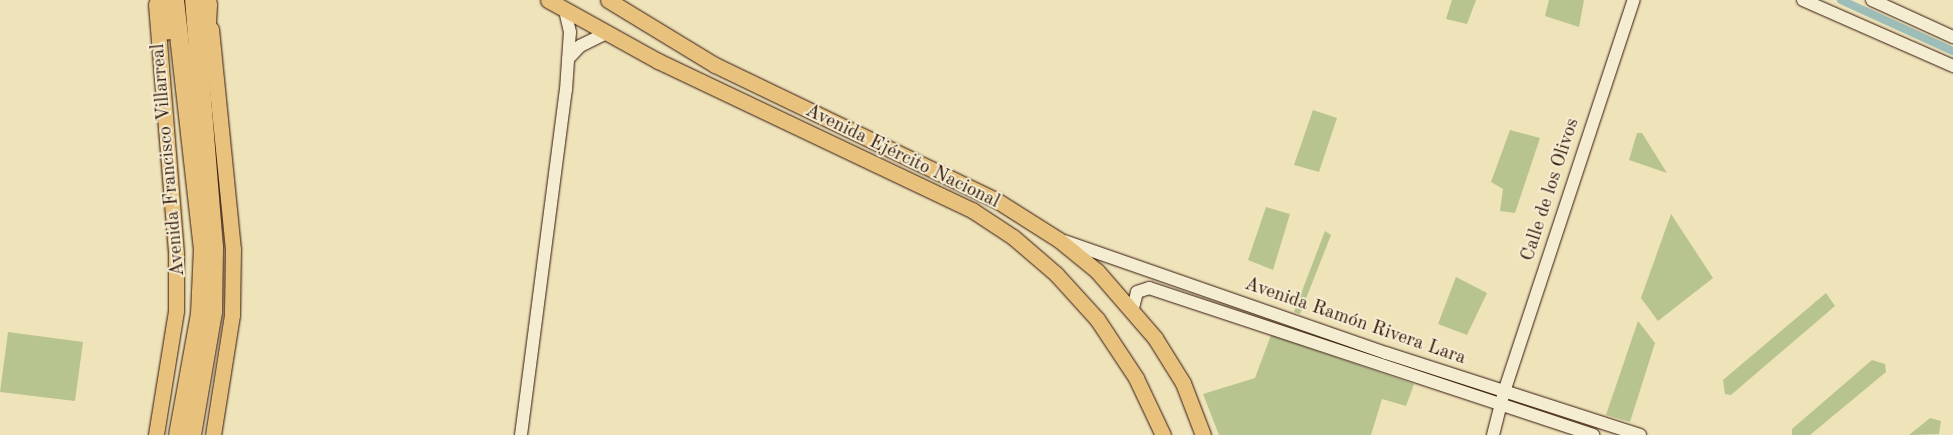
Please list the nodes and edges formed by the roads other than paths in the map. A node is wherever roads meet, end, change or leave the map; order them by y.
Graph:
1 (156, 0) edge
2 (548, 0) edge
3 (608, 0) edge
4 (1634, 0) edge
5 (1803, 0) edge
6 (1872, 0) edge
7 (171, 2) edge
8 (201, 3) edge
9 (1818, 3) edge
10 (565, 11) junction
11 (605, 34) junction
12 (1953, 36) edge
13 (568, 60) junction
14 (1953, 66) edge
15 (1059, 240) junction
16 (1133, 308) junction
17 (1504, 392) junction
18 (1499, 405) junction
19 (156, 435) edge
20 (178, 435) edge
21 (192, 435) edge
22 (213, 435) edge
23 (521, 435) edge
24 (1163, 435) edge
25 (1202, 435) edge
26 (1485, 435) edge
27 (1493, 435) edge
28 (1593, 435) edge
29 (1640, 435) edge

1 - 19 main road, Avenida Francisco Villarreal
2 - 10 main road, Avenida Ejército Nacional
3 - 15 main road, Avenida Ejército Nacional
4 - 17 street, Calle de los Olivos
5 - 9 street
6 - 12 street
7 - 8 main road
7 - 20 highway, Avenida Francisco Villarreal
8 - 21 highway, Avenida Francisco Villarreal
8 - 22 main road
9 - 14 street
10 - 11 main road, Avenida Ejército Nacional
10 - 13 street
11 - 13 street
11 - 24 main road, Avenida Ejército Nacional
13 - 23 street
15 - 16 main road, Avenida Ejército Nacional
15 - 17 street, Avenida Ramón Rivera Lara
16 - 18 street, Avenida Ramón Rivera Lara
16 - 25 main road, Avenida Ejército Nacional
17 - 18 street, Calle de los Olivos
17 - 29 street, Avenida Ramón Rivera Lara
18 - 26 street
18 - 27 street
18 - 28 street, Avenida Ramón Rivera Lara

